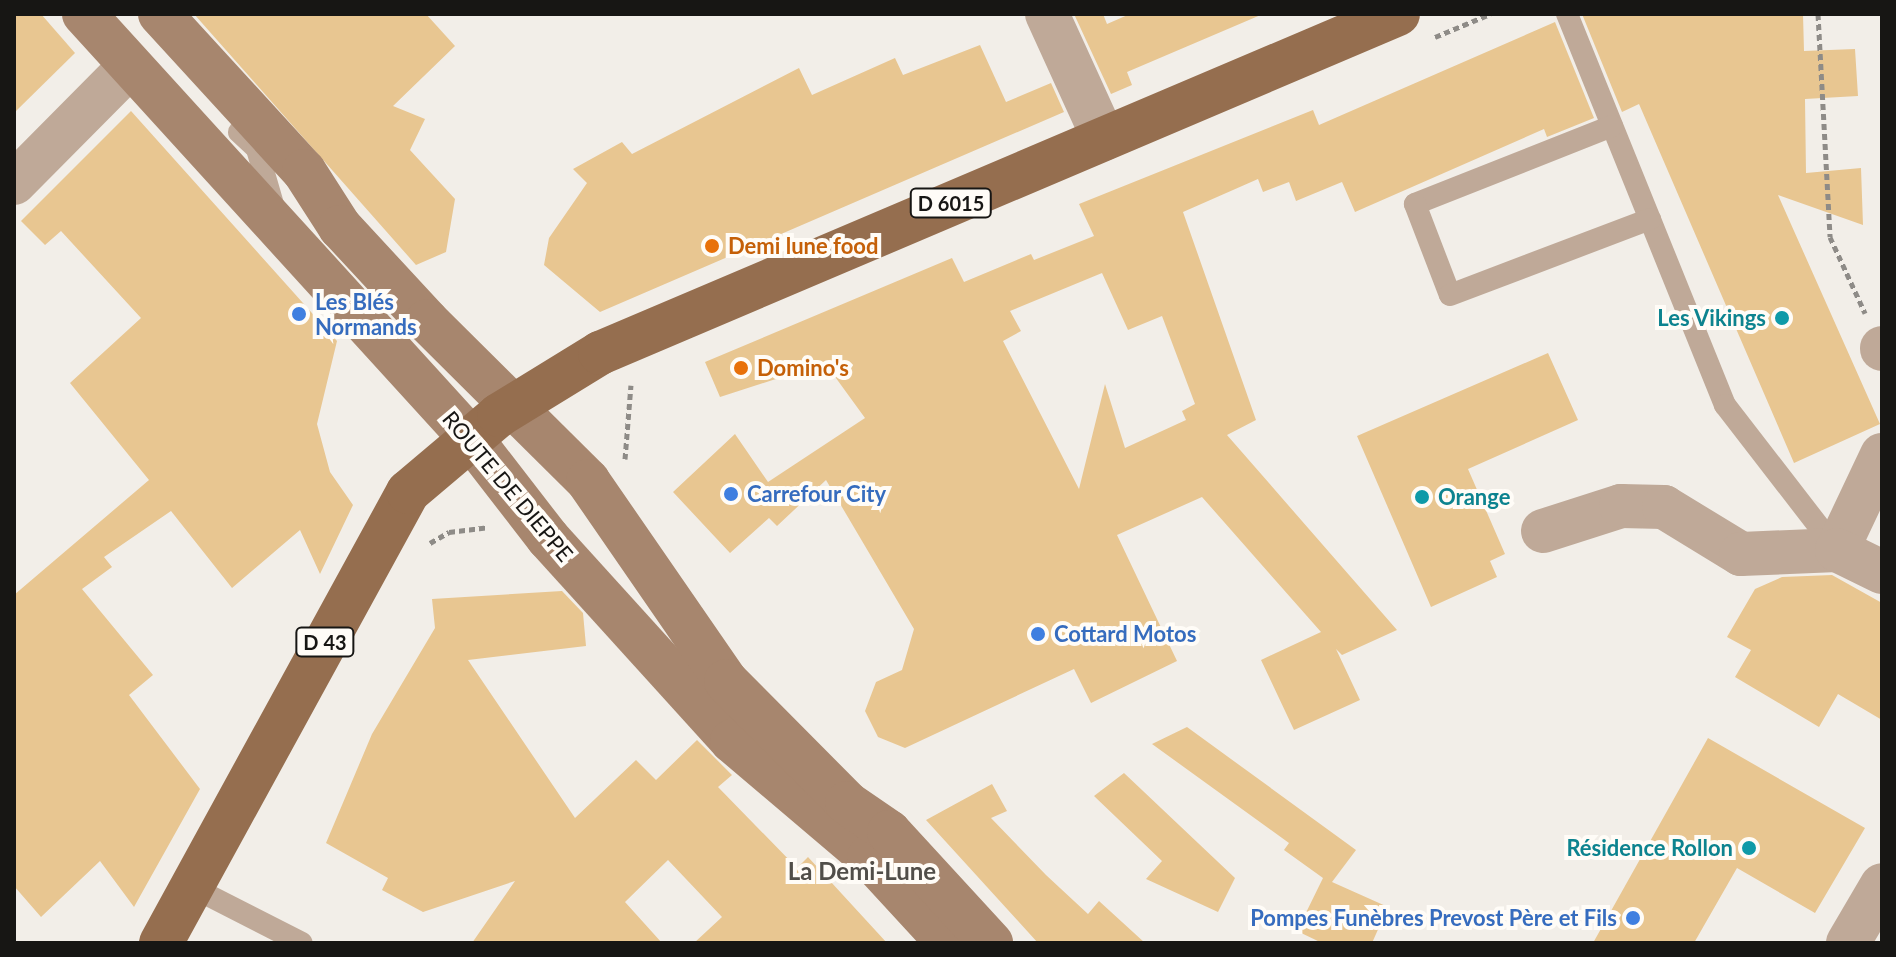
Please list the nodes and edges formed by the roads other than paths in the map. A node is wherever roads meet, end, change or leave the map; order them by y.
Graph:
1 (84, 14) edge
2 (135, 14) edge
3 (160, 14) edge
4 (1047, 14) edge
5 (1398, 14) edge
6 (1567, 14) edge
7 (129, 67) junction
8 (1612, 126) junction
9 (1104, 139) junction
10 (14, 183) edge
11 (1650, 219) junction
12 (283, 239) junction
13 (495, 421) junction
14 (1882, 455) edge
15 (1543, 531) dead end
16 (1837, 550) junction
17 (1882, 572) edge
18 (1882, 885) edge
19 (192, 887) junction
20 (161, 943) edge
21 (302, 943) edge
22 (948, 943) edge
23 (991, 943) edge
24 (1848, 943) edge

1 - 7 main road, ROUTE DE DIEPPE
2 - 12 lane
3 - 13 main road, ROUTE DE DIEPPE
4 - 9 street
5 - 9 main road, D 6015
6 - 8 lane
7 - 10 street
7 - 12 main road, ROUTE DE DIEPPE
8 - 11 lane
8 - 11 lane
9 - 13 main road, D 6015
11 - 16 lane
12 - 13 main road, ROUTE DE DIEPPE
13 - 19 main road, D 43
13 - 22 main road, ROUTE DE DIEPPE
13 - 23 main road, ROUTE DE DIEPPE
14 - 16 street
15 - 16 street
16 - 17 street
18 - 24 street
19 - 20 main road, D 43
19 - 21 lane

